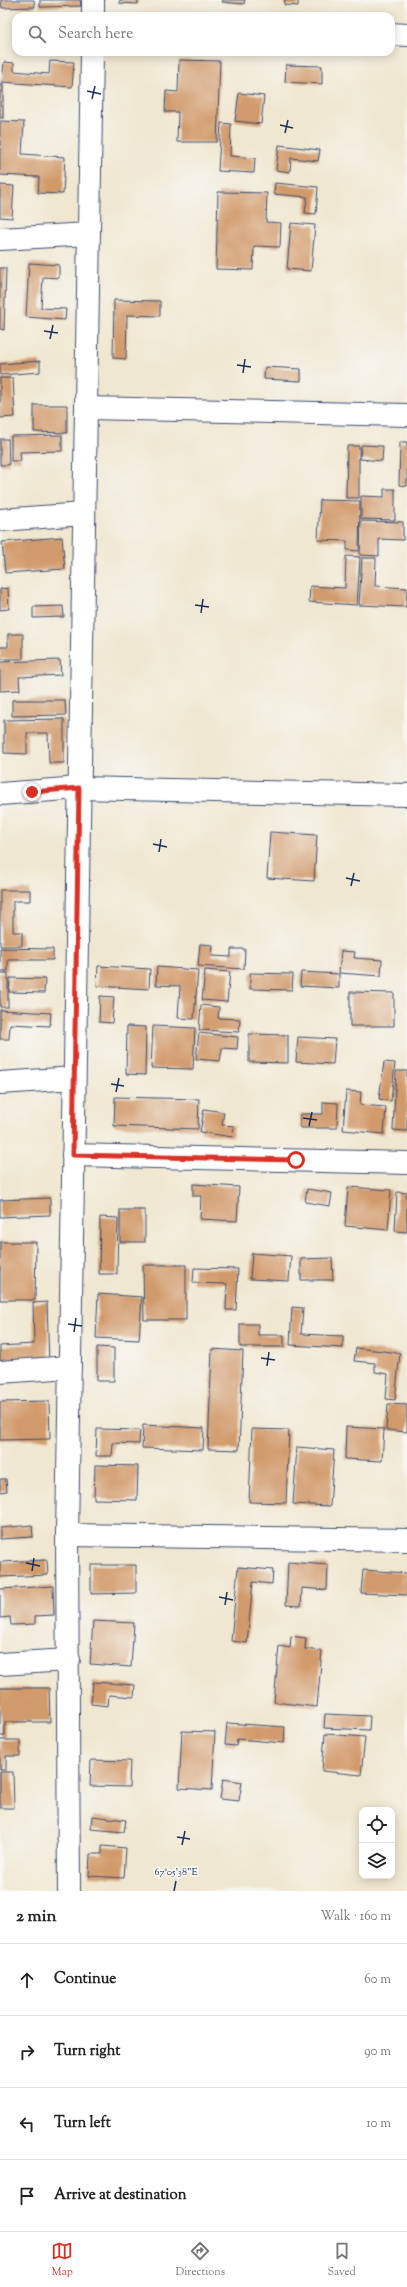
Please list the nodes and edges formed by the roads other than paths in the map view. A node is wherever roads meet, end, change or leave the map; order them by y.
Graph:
1 (93, 0) edge
2 (93, 12) edge
3 (395, 34) edge
4 (407, 35) edge
5 (92, 56) edge
6 (89, 234) junction
7 (0, 239) edge
8 (86, 408) junction
9 (407, 415) edge
10 (84, 514) junction
11 (0, 520) edge
12 (79, 788) junction
13 (0, 794) edge
14 (407, 795) edge
15 (74, 1078) junction
16 (0, 1083) edge
17 (73, 1155) junction
18 (407, 1163) edge
19 (70, 1367) junction
20 (0, 1372) edge
21 (68, 1535) junction
22 (407, 1540) edge
23 (69, 1660) junction
24 (0, 1664) edge
25 (69, 1891) edge

1 - 2 street
3 - 4 street
5 - 6 street
6 - 7 street
6 - 8 street
8 - 9 street
8 - 10 street
10 - 11 street
10 - 12 street
12 - 13 street
12 - 14 street
12 - 15 street
15 - 16 street
15 - 17 street
17 - 18 street
17 - 19 street
19 - 20 street
19 - 21 street
21 - 22 street
21 - 23 street
23 - 24 street
23 - 25 street

